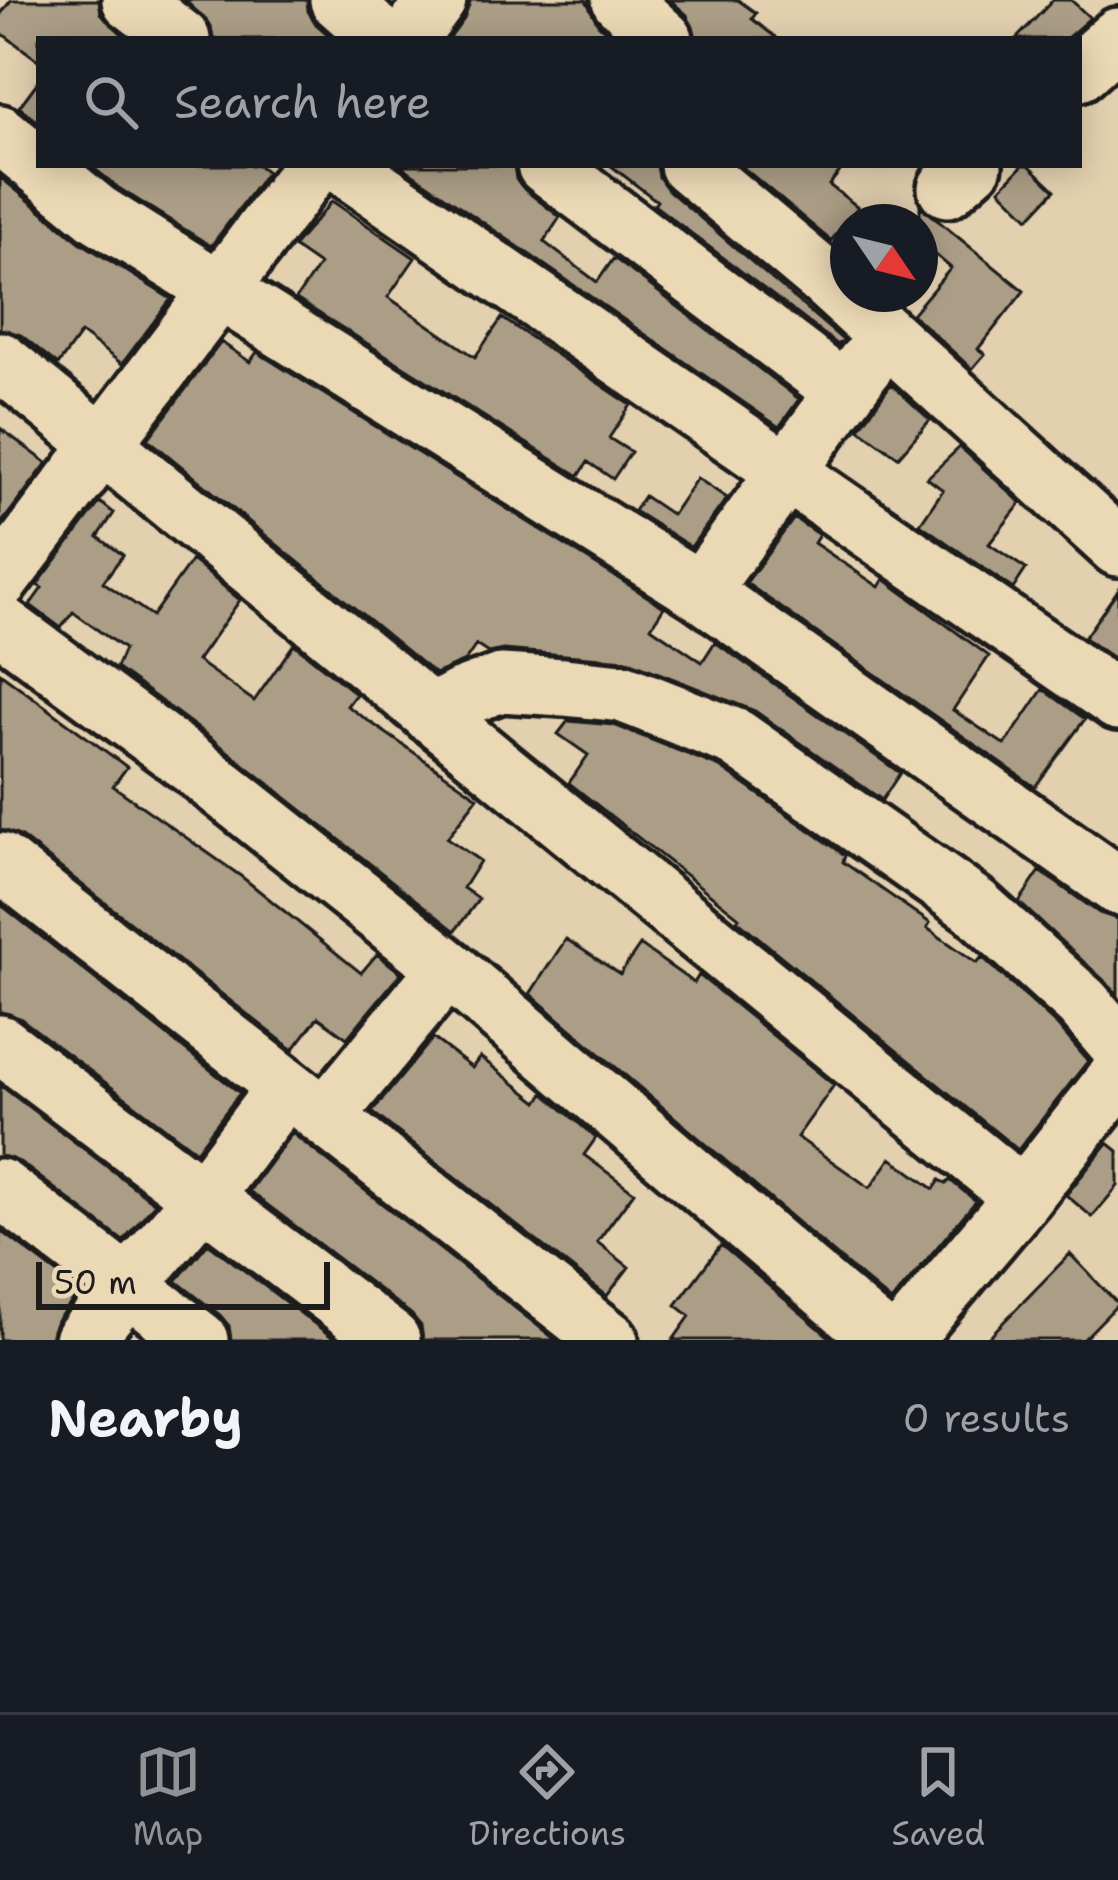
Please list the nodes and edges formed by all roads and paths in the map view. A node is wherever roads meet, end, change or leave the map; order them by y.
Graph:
1 (131, 0) edge
2 (339, 0) edge
3 (437, 0) edge
4 (621, 0) edge
5 (177, 36) edge
6 (380, 36) edge
7 (410, 36) edge
8 (661, 36) edge
9 (1118, 37) edge
10 (1082, 69) edge
11 (0, 134) edge
12 (36, 163) edge
13 (42, 168) edge
14 (312, 168) edge
15 (346, 168) edge
16 (550, 168) edge
17 (692, 168) edge
18 (220, 292) junction
19 (886, 335) junction
20 (0, 361) edge
21 (845, 392) junction
22 (103, 446) junction
23 (787, 471) junction
24 (1118, 548) edge
25 (1, 588) edge
26 (700, 591) junction
27 (1118, 701) edge
28 (431, 714) junction
29 (0, 862) edge
30 (1118, 886) edge
31 (448, 968) junction
32 (0, 1044) edge
33 (1118, 1045) edge
34 (1118, 1076) edge
35 (305, 1102) junction
36 (0, 1188) edge
37 (1023, 1197) junction
38 (202, 1198) junction
39 (127, 1286) junction
40 (83, 1340) edge
41 (199, 1340) edge
42 (391, 1340) edge
43 (609, 1340) edge
44 (884, 1340) edge
45 (902, 1340) edge

1 - 5 street
2 - 6 street
3 - 7 street
4 - 8 street
9 - 10 street
11 - 12 street
13 - 18 street
14 - 18 street
15 - 23 street
16 - 21 street
17 - 19 street
18 - 22 street
18 - 26 street
19 - 21 street
19 - 24 street
20 - 22 street
21 - 23 street
22 - 25 street
22 - 28 street
23 - 26 street
23 - 27 street
25 - 31 street
26 - 30 street
28 - 33 street
28 - 37 street
29 - 35 street
31 - 35 street
31 - 44 street
32 - 38 street
34 - 37 street
35 - 38 street
35 - 43 street
36 - 39 street
37 - 45 street
38 - 39 street
38 - 42 street
39 - 40 street
39 - 41 street

